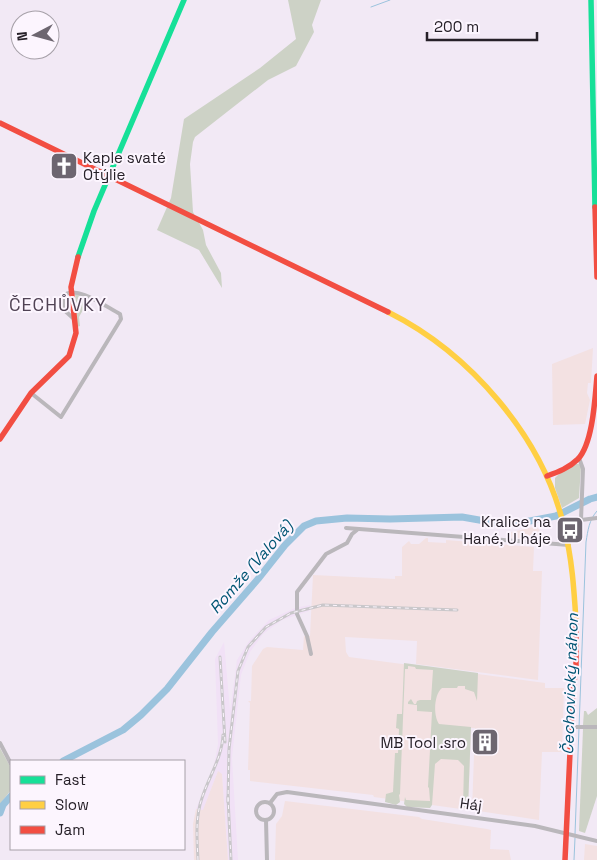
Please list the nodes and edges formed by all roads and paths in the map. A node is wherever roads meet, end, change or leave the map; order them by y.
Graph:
1 (184, 0) edge
2 (591, 0) edge
3 (0, 123) edge
4 (109, 176) junction
5 (597, 277) edge
6 (72, 292) junction
7 (76, 320) junction
8 (597, 376) edge
9 (31, 393) junction
10 (0, 439) edge
11 (579, 458) junction
12 (547, 476) junction
13 (597, 518) edge
14 (346, 528) dead end
15 (359, 529) junction
16 (569, 545) junction
17 (311, 654) dead end
18 (577, 727) junction
19 (597, 727) edge
20 (0, 743) edge
21 (10, 762) edge
22 (270, 803) junction
23 (266, 820) junction
24 (569, 834) junction
25 (597, 841) edge
26 (267, 860) edge
27 (565, 860) edge

1 - 4 main road
2 - 5 main road
3 - 4 main road
4 - 6 main road
4 - 12 main road
6 - 7 main road
6 - 7 street
6 - 9 street
7 - 9 main road
8 - 11 main road
9 - 10 main road
11 - 12 main road
11 - 13 street
12 - 16 main road
14 - 15 street
15 - 16 street
15 - 17 street
16 - 18 main road
18 - 19 street
18 - 24 main road
20 - 21 street
22 - 23 street
22 - 23 street
22 - 24 street, Háj
23 - 26 street
24 - 25 street, Háj
24 - 27 main road

